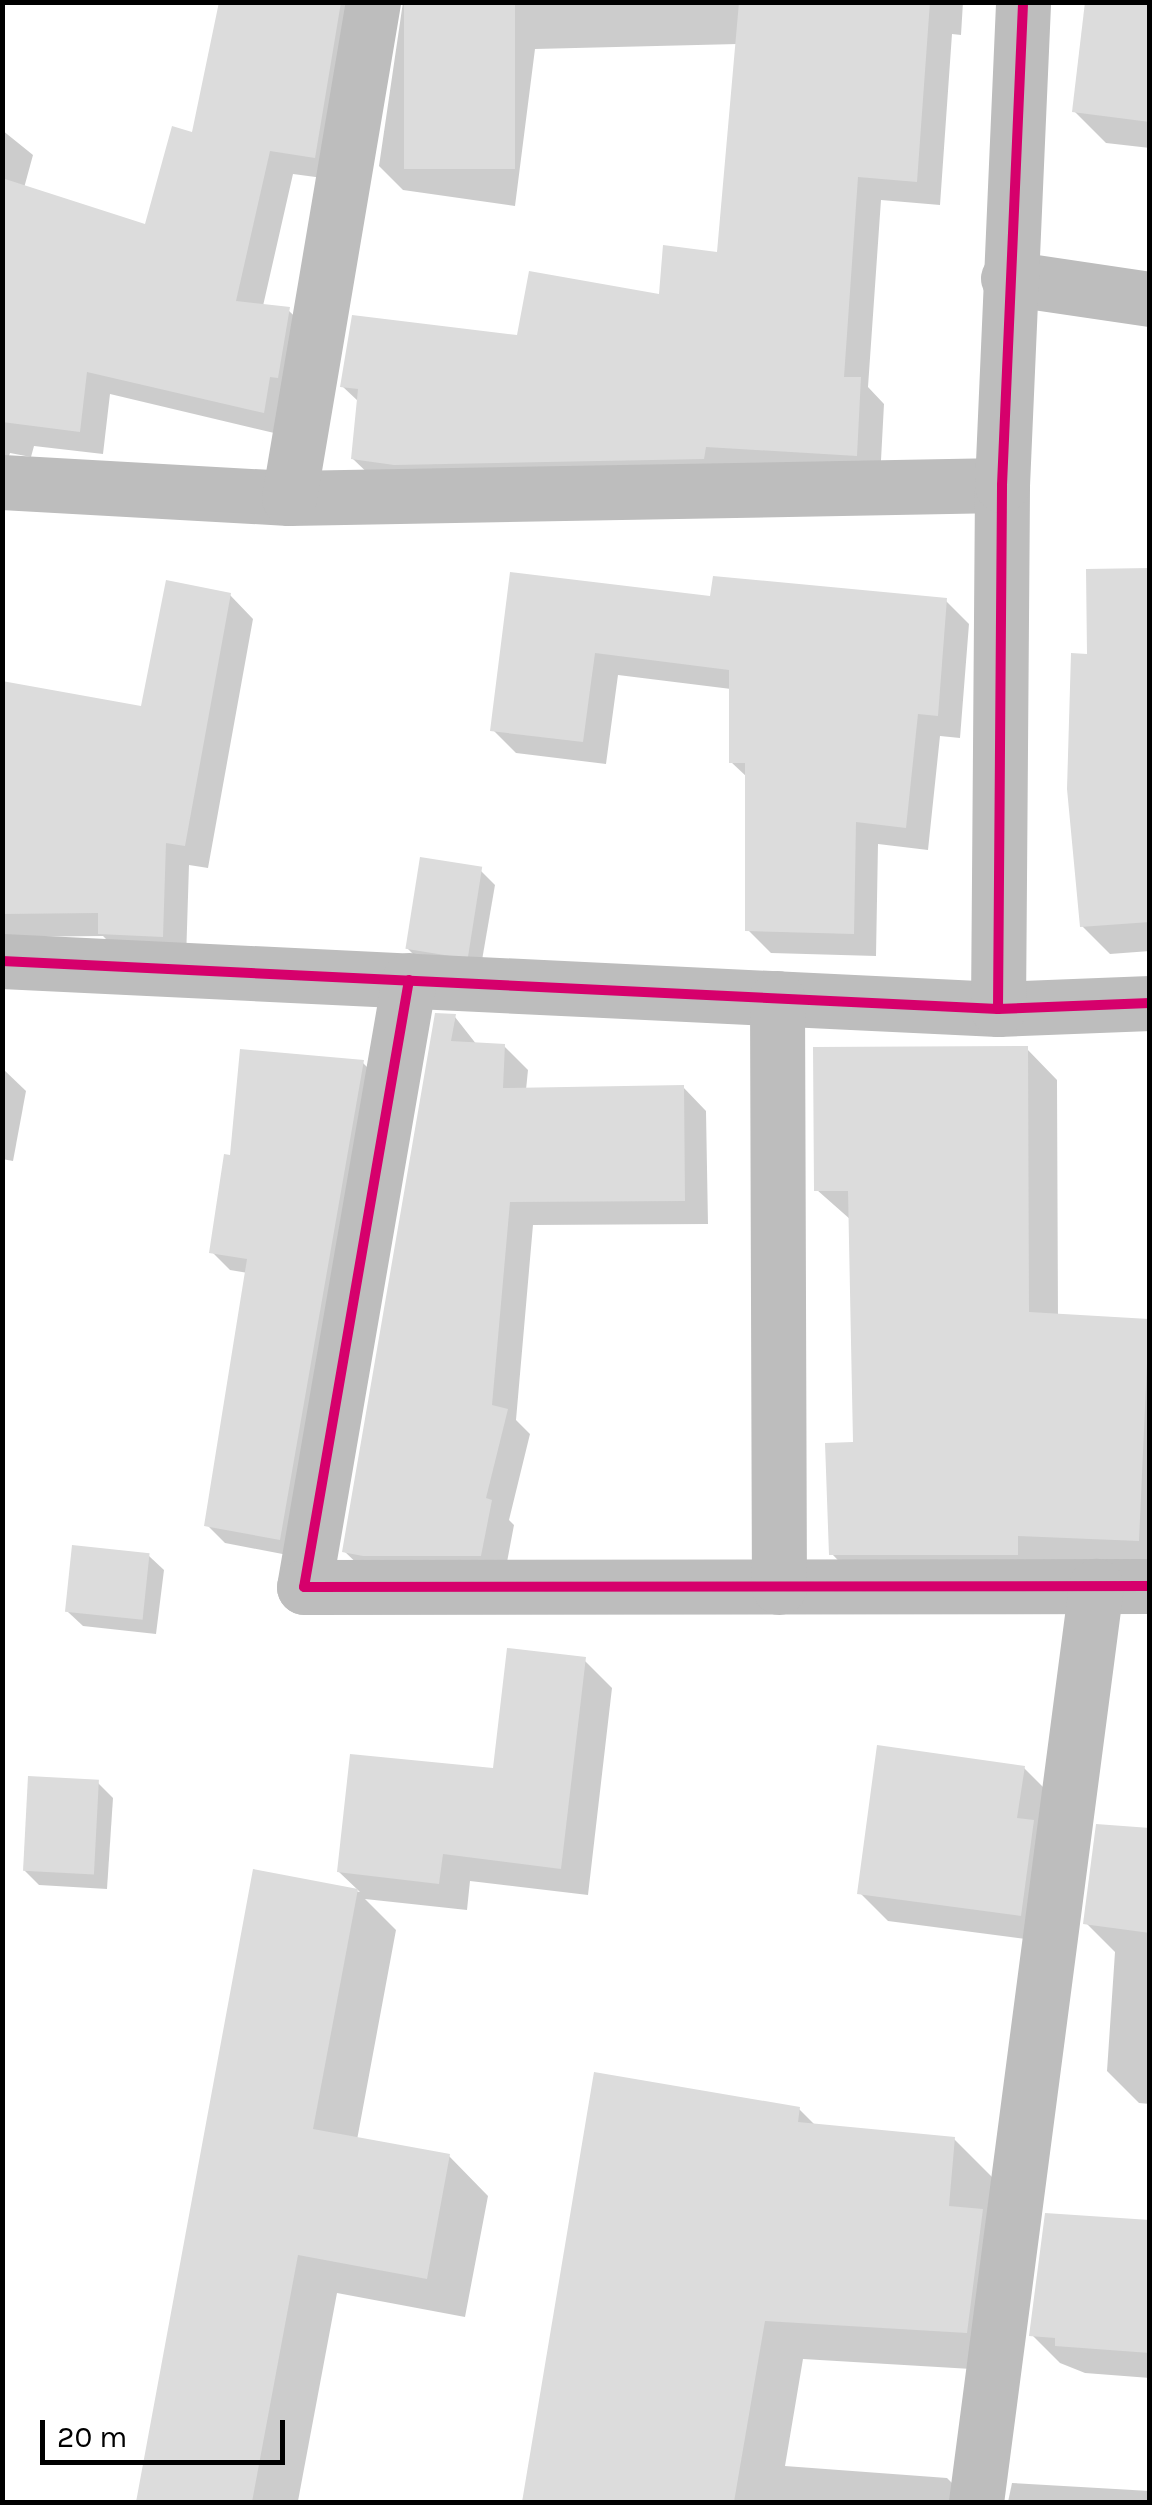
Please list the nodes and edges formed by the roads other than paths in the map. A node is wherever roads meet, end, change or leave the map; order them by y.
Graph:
1 (373, 2) edge
2 (1023, 2) edge
3 (1008, 278) junction
4 (1150, 300) edge
5 (2, 482) edge
6 (1002, 485) junction
7 (289, 498) junction
8 (2, 961) edge
9 (409, 980) junction
10 (777, 998) junction
11 (1150, 1003) edge
12 (998, 1009) junction
13 (1096, 1586) junction
14 (1150, 1586) edge
15 (779, 1587) junction
16 (976, 2502) edge

1 - 7 street
2 - 3 street
3 - 4 street
3 - 6 street
5 - 7 street
6 - 7 street
6 - 12 street
8 - 9 street
9 - 10 street
9 - 15 street
10 - 12 street
10 - 15 street
11 - 12 street
13 - 14 street
13 - 15 street
13 - 16 street

